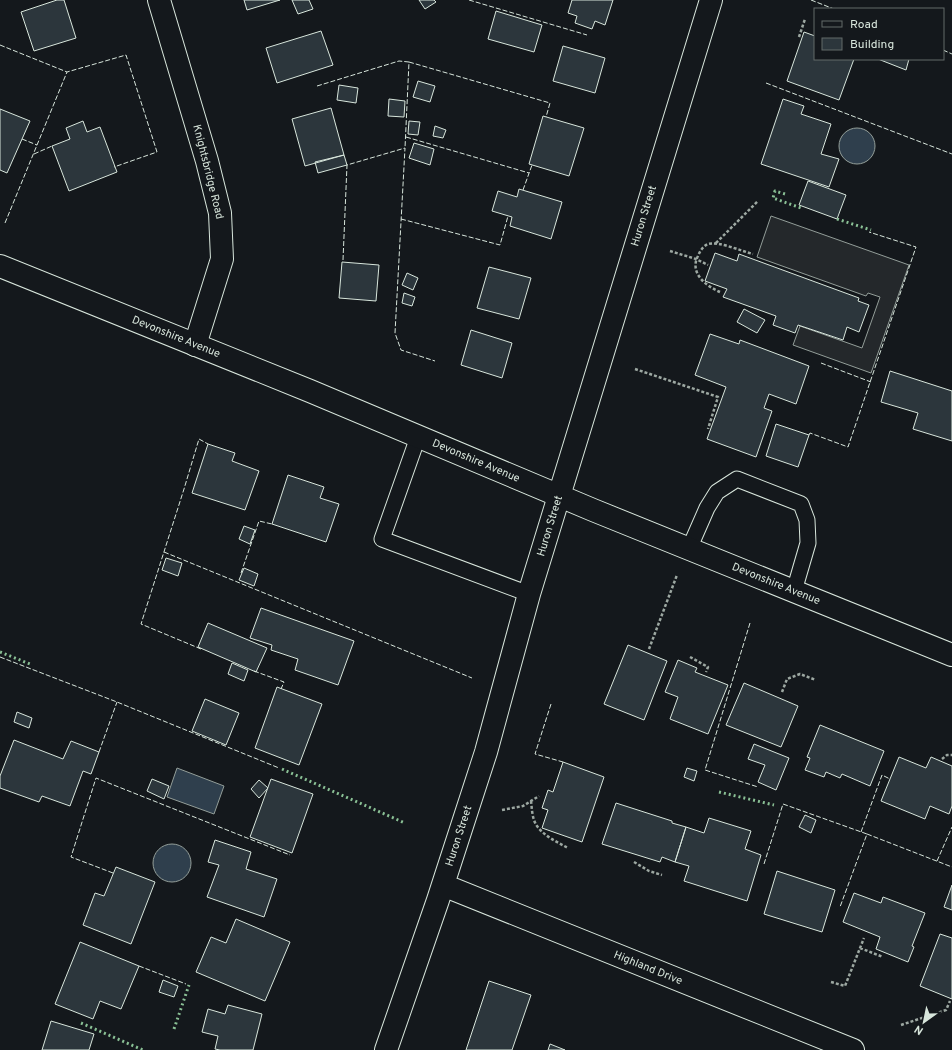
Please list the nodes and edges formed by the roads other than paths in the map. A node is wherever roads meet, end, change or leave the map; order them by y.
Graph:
1 (159, 0) edge
2 (711, 0) edge
3 (0, 266) edge
4 (196, 345) junction
5 (418, 437) junction
6 (559, 496) junction
7 (689, 549) junction
8 (794, 591) junction
9 (530, 594) junction
10 (952, 655) edge
11 (443, 885) junction
12 (386, 1050) edge
13 (852, 1050) edge

1 - 4 main road, Knightsbridge Road
2 - 6 main road, Huron Street
3 - 4 main road, Devonshire Avenue
4 - 5 main road, Devonshire Avenue
5 - 6 main road, Devonshire Avenue
5 - 9 lane
6 - 7 main road, Devonshire Avenue
6 - 9 main road, Huron Street
7 - 8 main road, Devonshire Avenue
7 - 8 lane
8 - 10 main road, Devonshire Avenue
9 - 11 main road, Huron Street
11 - 12 main road, Huron Street
11 - 13 main road, Highland Drive

